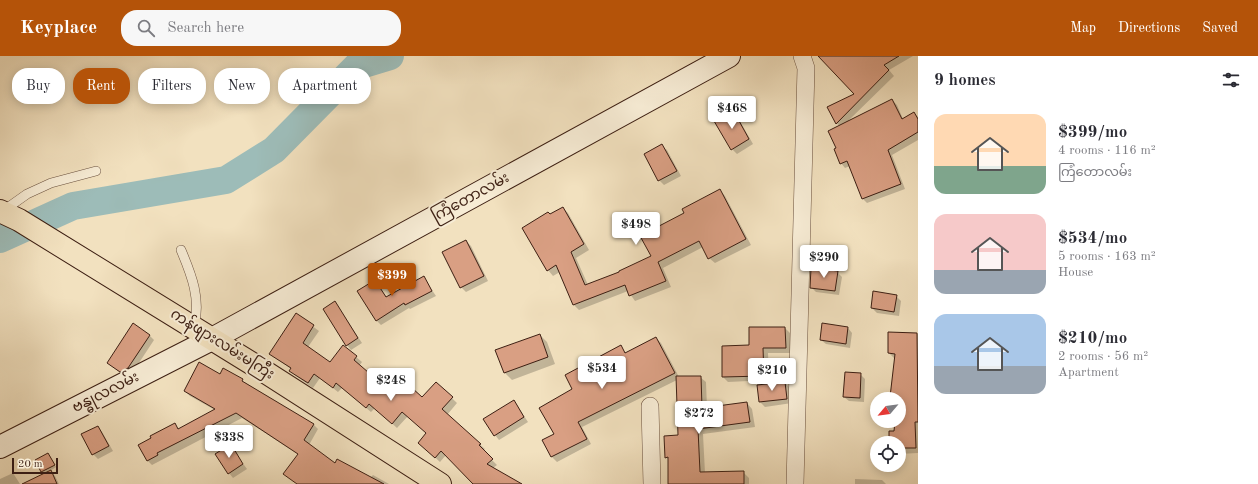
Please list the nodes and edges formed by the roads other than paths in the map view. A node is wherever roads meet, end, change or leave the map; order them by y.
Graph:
1 (729, 56) edge
2 (802, 56) edge
3 (96, 171) dead end
4 (1, 212) edge
5 (181, 250) dead end
6 (203, 333) junction
7 (650, 406) dead end
8 (0, 447) edge
9 (440, 484) edge
10 (652, 484) edge
11 (795, 484) edge

1 - 6 street, ကြံတောလမ်း
2 - 11 street
3 - 4 lane
4 - 6 main road, ကန်ဖျားလမ်းမကြီး
5 - 6 lane
6 - 8 street, ဗန္ဓုလလမ်း
6 - 9 main road, ကန်ဖျားလမ်းမကြီး
7 - 10 street

